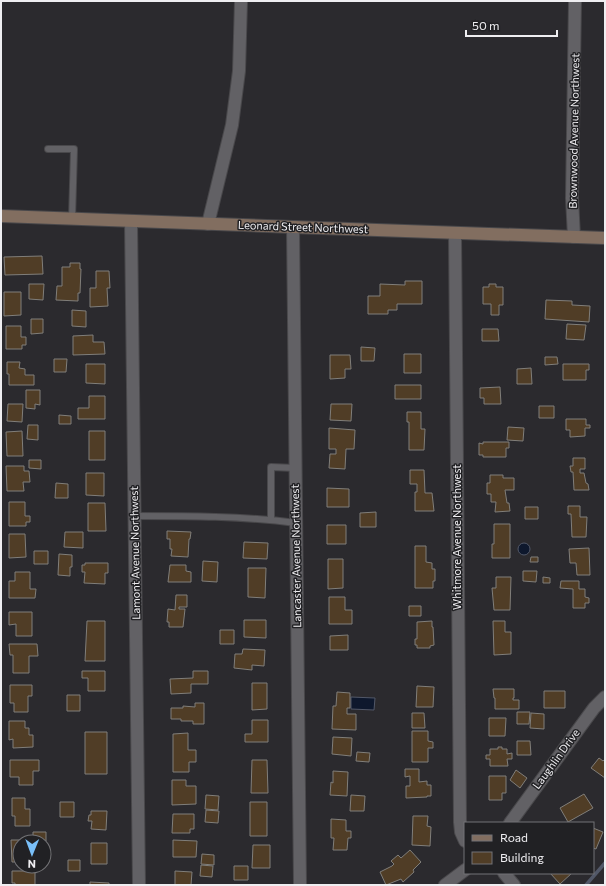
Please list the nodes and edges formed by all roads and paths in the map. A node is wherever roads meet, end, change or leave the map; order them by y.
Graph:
1 (241, 1) edge
2 (575, 1) edge
3 (48, 149) dead end
4 (1, 216) edge
5 (72, 219) junction
6 (131, 221) junction
7 (208, 224) junction
8 (293, 227) junction
9 (455, 233) junction
10 (574, 237) junction
11 (605, 238) edge
12 (295, 468) junction
13 (135, 516) junction
14 (271, 520) junction
15 (296, 524) junction
16 (605, 697) edge
17 (511, 822) edge
18 (464, 838) edge
19 (464, 871) edge
20 (505, 874) edge
21 (139, 885) edge
22 (300, 885) edge
23 (445, 885) edge
24 (514, 885) edge

1 - 7 street
2 - 10 street, Brownwood Avenue Northwest
3 - 5 lane
4 - 5 main road, Leonard Street Northwest
5 - 6 main road, Leonard Street Northwest
6 - 7 main road, Leonard Street Northwest
6 - 13 street, Lamont Avenue Northwest
7 - 8 main road, Leonard Street Northwest
8 - 9 main road, Leonard Street Northwest
8 - 12 street, Lancaster Avenue Northwest
9 - 10 main road, Leonard Street Northwest
9 - 18 street, Whitmore Avenue Northwest
10 - 11 main road, Leonard Street Northwest
12 - 14 lane
12 - 15 street, Lancaster Avenue Northwest
13 - 14 lane
13 - 21 street, Lamont Avenue Northwest
14 - 15 lane
15 - 22 street, Lancaster Avenue Northwest
16 - 17 street, Laughlin Drive
19 - 23 street
20 - 24 street

